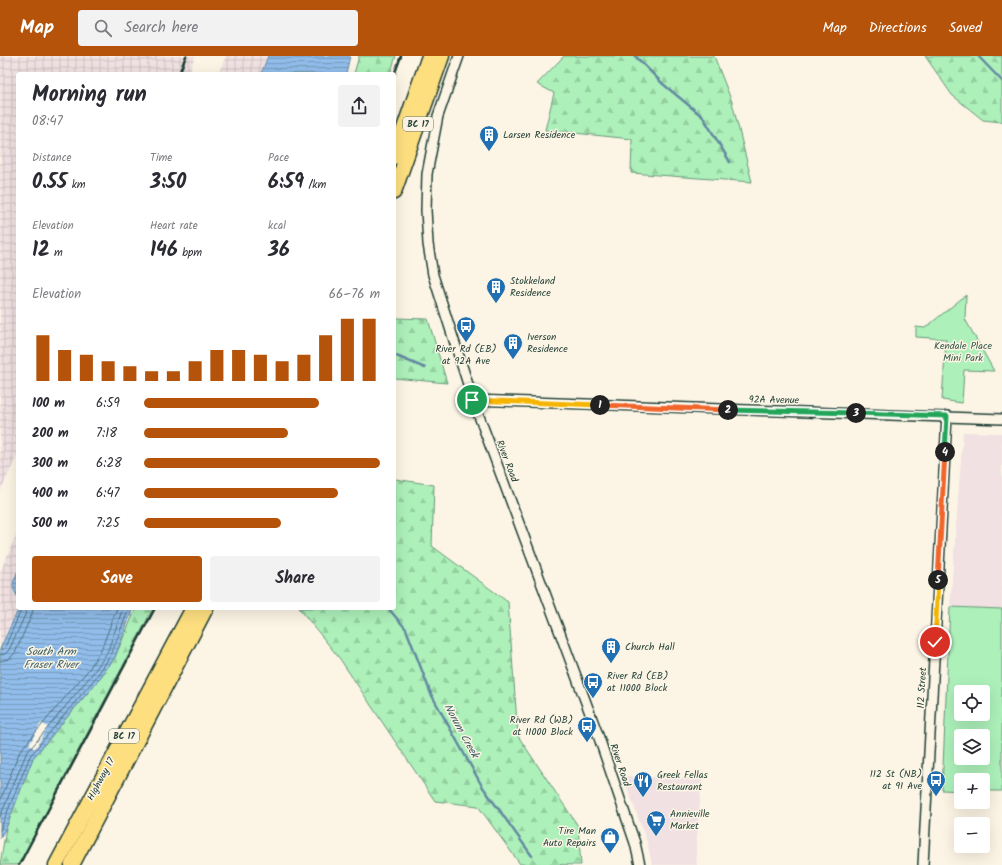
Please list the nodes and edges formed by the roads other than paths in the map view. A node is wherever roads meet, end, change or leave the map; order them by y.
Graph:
1 (430, 56) edge
2 (442, 56) edge
3 (459, 56) edge
4 (396, 151) edge
5 (396, 186) edge
6 (472, 400) junction
7 (947, 416) junction
8 (1002, 419) edge
9 (192, 610) edge
10 (205, 610) edge
11 (56, 865) edge
12 (72, 865) edge
13 (640, 865) edge
14 (923, 865) edge

1 - 4 highway, BC 17
2 - 5 highway, BC 17
3 - 6 street, River Road
6 - 7 street, 92A Avenue
6 - 13 street, River Road
7 - 8 street, 92A Avenue
7 - 14 street, 112 Street
9 - 11 highway, Highway 17 / BC 17
10 - 12 highway, Highway 17 / BC 17

